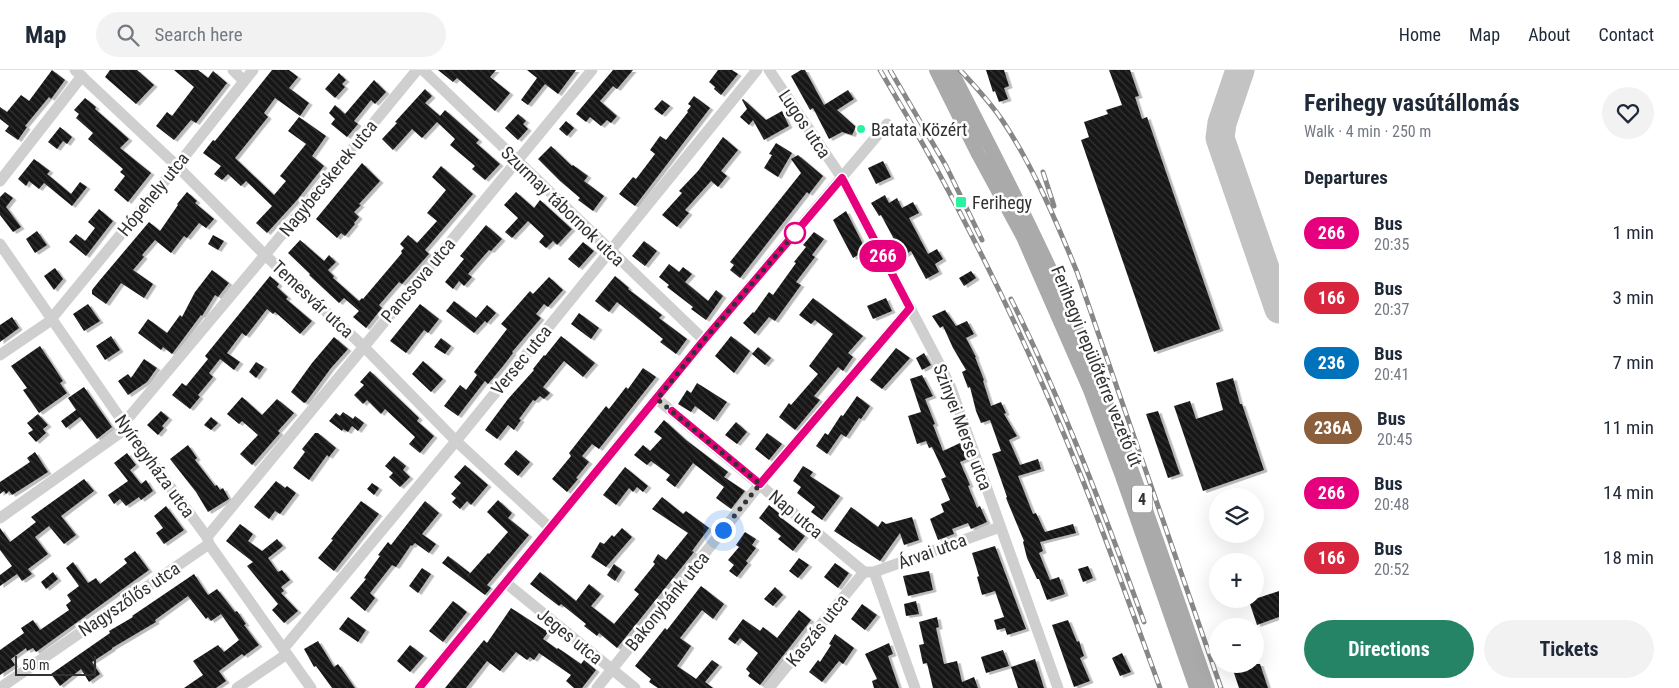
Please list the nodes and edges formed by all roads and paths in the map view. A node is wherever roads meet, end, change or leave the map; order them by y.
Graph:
1 (232, 70) edge
2 (253, 70) edge
3 (417, 70) edge
4 (423, 70) edge
5 (592, 70) edge
6 (757, 70) edge
7 (769, 70) edge
8 (936, 70) edge
9 (951, 70) edge
10 (78, 73) edge
11 (244, 81) junction
12 (887, 124) dead end
13 (517, 161) junction
14 (177, 166) junction
15 (842, 178) junction
16 (0, 181) edge
17 (0, 244) edge
18 (609, 251) junction
19 (265, 255) junction
20 (910, 308) junction
21 (52, 318) junction
22 (704, 340) junction
23 (363, 346) junction
24 (0, 355) edge
25 (657, 399) junction
26 (125, 426) junction
27 (456, 441) junction
28 (760, 484) junction
29 (0, 518) edge
30 (1000, 527) junction
31 (550, 528) junction
32 (208, 540) junction
33 (869, 572) junction
34 (506, 583) junction
35 (285, 651) junction
36 (612, 669) junction
37 (0, 688) edge
38 (237, 688) edge
39 (311, 688) edge
40 (419, 688) edge
41 (597, 688) edge
42 (635, 688) edge
43 (769, 688) edge
44 (915, 688) edge
45 (1058, 688) edge
46 (1196, 688) edge
47 (1208, 688) edge

1 - 11 street
2 - 11 street, Hópehely utca
3 - 19 street, Nagybecskerek utca
4 - 13 street, Szurmay tábornok utca
5 - 13 street, Pancsova utca
6 - 18 street, Versec utca
7 - 15 street, Lugos utca
8 - 46 main road, Ferihegyi repülőtérre vezető út / 4
9 - 47 main road, Ferihegyi repülőtérre vezető út / 4
10 - 14 street, Temesvár utca
10 - 16 street
11 - 14 street, Hópehely utca
12 - 15 street
13 - 18 street, Szurmay tábornok utca
13 - 23 street, Pancsova utca
14 - 19 street, Temesvár utca
14 - 21 street, Hópehely utca
15 - 20 street, Szinyei Merse utca
15 - 22 street
17 - 21 street, Nyíregyháza utca
18 - 22 street, Szurmay tábornok utca
18 - 27 street, Versec utca
19 - 23 street, Temesvár utca
19 - 26 street, Nagybecskerek utca
20 - 28 street, Bakonybánk utca
20 - 30 street, Szinyei Merse utca
21 - 24 street, Hópehely utca
21 - 26 street, Nyíregyháza utca
22 - 25 street
23 - 27 street, Temesvár utca
23 - 32 street, Pancsova utca
25 - 28 street, Nap utca
25 - 31 street
26 - 29 street, Nagybecskerek utca
26 - 32 street, Nyíregyháza utca
27 - 31 street, Temesvár utca
27 - 35 street, Versec utca
28 - 33 street, Nap utca
28 - 36 street, Bakonybánk utca
30 - 33 street, Árvai utca
30 - 45 street, Szinyei Merse utca
31 - 34 street
32 - 35 street, Nyíregyháza utca
32 - 37 street, Nagyszőlős utca
33 - 43 street, Kaszás utca
33 - 44 street
34 - 36 street, Jeges utca
34 - 40 street
35 - 38 street, Versec utca
35 - 39 street, Nyíregyháza utca
36 - 41 street, Bakonybánk utca
36 - 42 street, Jeges utca

